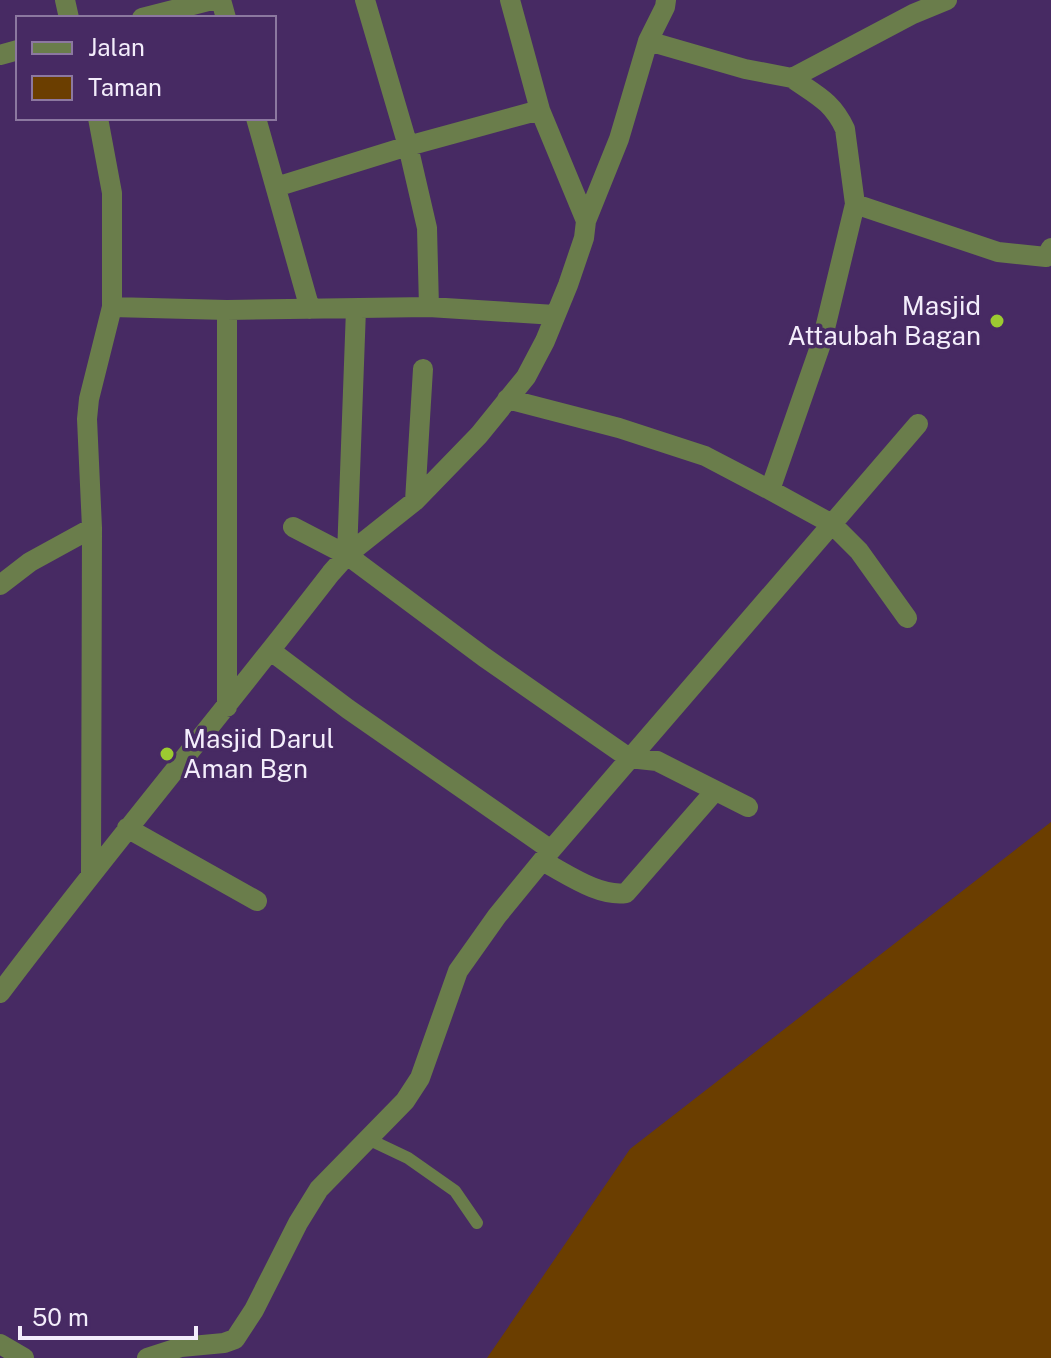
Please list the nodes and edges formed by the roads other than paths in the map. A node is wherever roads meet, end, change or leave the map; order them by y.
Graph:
1 (212, 0) edge
2 (365, 0) edge
3 (510, 0) edge
4 (666, 0) edge
5 (947, 0) edge
6 (150, 16) edge
7 (648, 41) junction
8 (792, 78) junction
9 (540, 110) junction
10 (98, 120) edge
11 (257, 120) edge
12 (408, 146) junction
13 (276, 187) junction
14 (855, 204) junction
15 (586, 221) junction
16 (1049, 255) edge
17 (112, 307) junction
18 (429, 307) junction
19 (310, 309) junction
20 (356, 309) junction
21 (227, 310) junction
22 (555, 315) junction
23 (423, 369) dead end
24 (507, 399) junction
25 (918, 424) dead end
26 (770, 490) junction
27 (415, 501) junction
28 (832, 524) junction
29 (293, 527) dead end
30 (92, 528) junction
31 (347, 555) junction
32 (0, 585) edge
33 (907, 618) dead end
34 (271, 651) junction
35 (227, 707) junction
36 (629, 758) junction
37 (715, 791) junction
38 (748, 807) dead end
39 (127, 828) junction
40 (546, 855) junction
41 (91, 873) junction
42 (257, 901) dead end
43 (0, 993) edge
44 (368, 1139) junction
45 (477, 1223) dead end
46 (0, 1344) edge
47 (24, 1358) edge
48 (147, 1358) edge

1 - 6 street
2 - 12 street
3 - 9 street
4 - 7 street
5 - 8 street
7 - 8 street
7 - 15 street
8 - 14 street
9 - 12 street
9 - 15 street
10 - 17 street
11 - 13 street
12 - 13 street
12 - 18 street
13 - 19 street
14 - 16 street
14 - 26 street
15 - 22 street
17 - 21 street
17 - 30 street
18 - 20 street
18 - 22 street
19 - 20 street
19 - 21 street
20 - 31 street
21 - 35 street
22 - 24 street
23 - 27 street
24 - 26 street
24 - 27 street
25 - 28 street
26 - 28 street
27 - 31 street
28 - 33 street
28 - 36 street
29 - 31 street
30 - 32 street
30 - 41 street
31 - 34 street
31 - 36 street
34 - 35 street
34 - 40 street
35 - 39 street
36 - 37 street
36 - 40 street
37 - 38 street
37 - 40 street
39 - 41 street
39 - 42 street
40 - 44 street
41 - 43 street
44 - 45 lane
44 - 48 street
46 - 47 street

